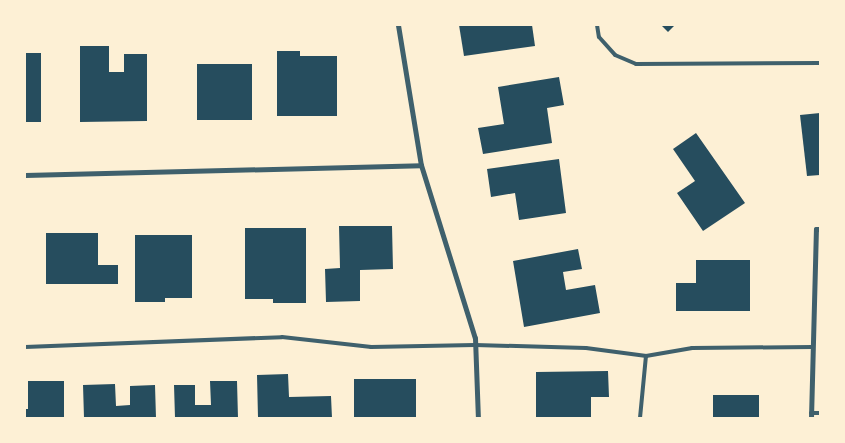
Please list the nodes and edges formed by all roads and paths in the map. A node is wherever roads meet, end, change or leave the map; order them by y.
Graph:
1 (398, 25) edge
2 (597, 25) edge
3 (820, 62) edge
4 (421, 165) junction
5 (25, 175) edge
6 (818, 229) edge
7 (475, 345) junction
8 (25, 347) edge
9 (813, 347) junction
10 (646, 356) junction
11 (820, 413) edge
12 (811, 416) edge
13 (478, 418) edge
14 (640, 418) edge

1 - 4 street
2 - 3 lane
4 - 5 street
4 - 7 street
6 - 9 street
7 - 8 lane
7 - 10 lane
7 - 13 street
9 - 10 lane
9 - 12 street
10 - 14 lane
11 - 12 lane

